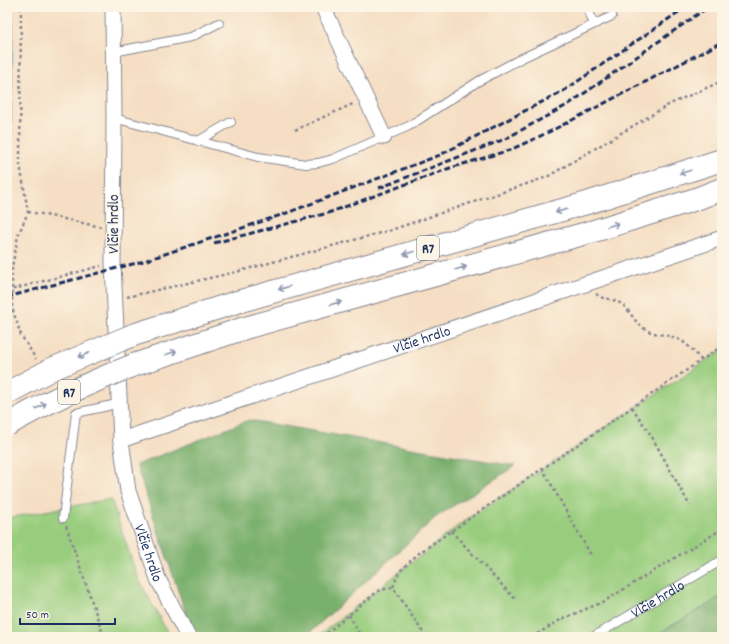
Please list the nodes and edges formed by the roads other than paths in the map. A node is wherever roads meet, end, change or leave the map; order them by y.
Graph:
1 (113, 7) edge
2 (323, 7) edge
3 (587, 7) edge
4 (612, 16) dead end
5 (219, 23) dead end
6 (594, 24) junction
7 (113, 52) junction
8 (114, 118) junction
9 (231, 122) dead end
10 (384, 137) junction
11 (198, 141) junction
12 (722, 160) edge
13 (722, 189) edge
14 (722, 238) edge
15 (7, 393) edge
16 (119, 403) junction
17 (7, 424) edge
18 (121, 440) junction
19 (63, 518) road end
20 (722, 560) edge
21 (188, 637) edge
22 (593, 637) edge

1 - 7 street, Vlčie hrdlo
2 - 10 street
3 - 6 lane
4 - 6 lane
5 - 7 lane
6 - 10 lane
7 - 8 street, Vlčie hrdlo
8 - 11 lane
8 - 16 street, Vlčie hrdlo
9 - 11 lane
10 - 11 lane
12 -> 15 highway, R7, bridge
17 -> 13 highway, R7, bridge
14 - 18 street, Vlčie hrdlo
16 - 18 street, Vlčie hrdlo
16 - 19 lane
18 - 21 street, Vlčie hrdlo
20 - 22 lane, Vlčie hrdlo

